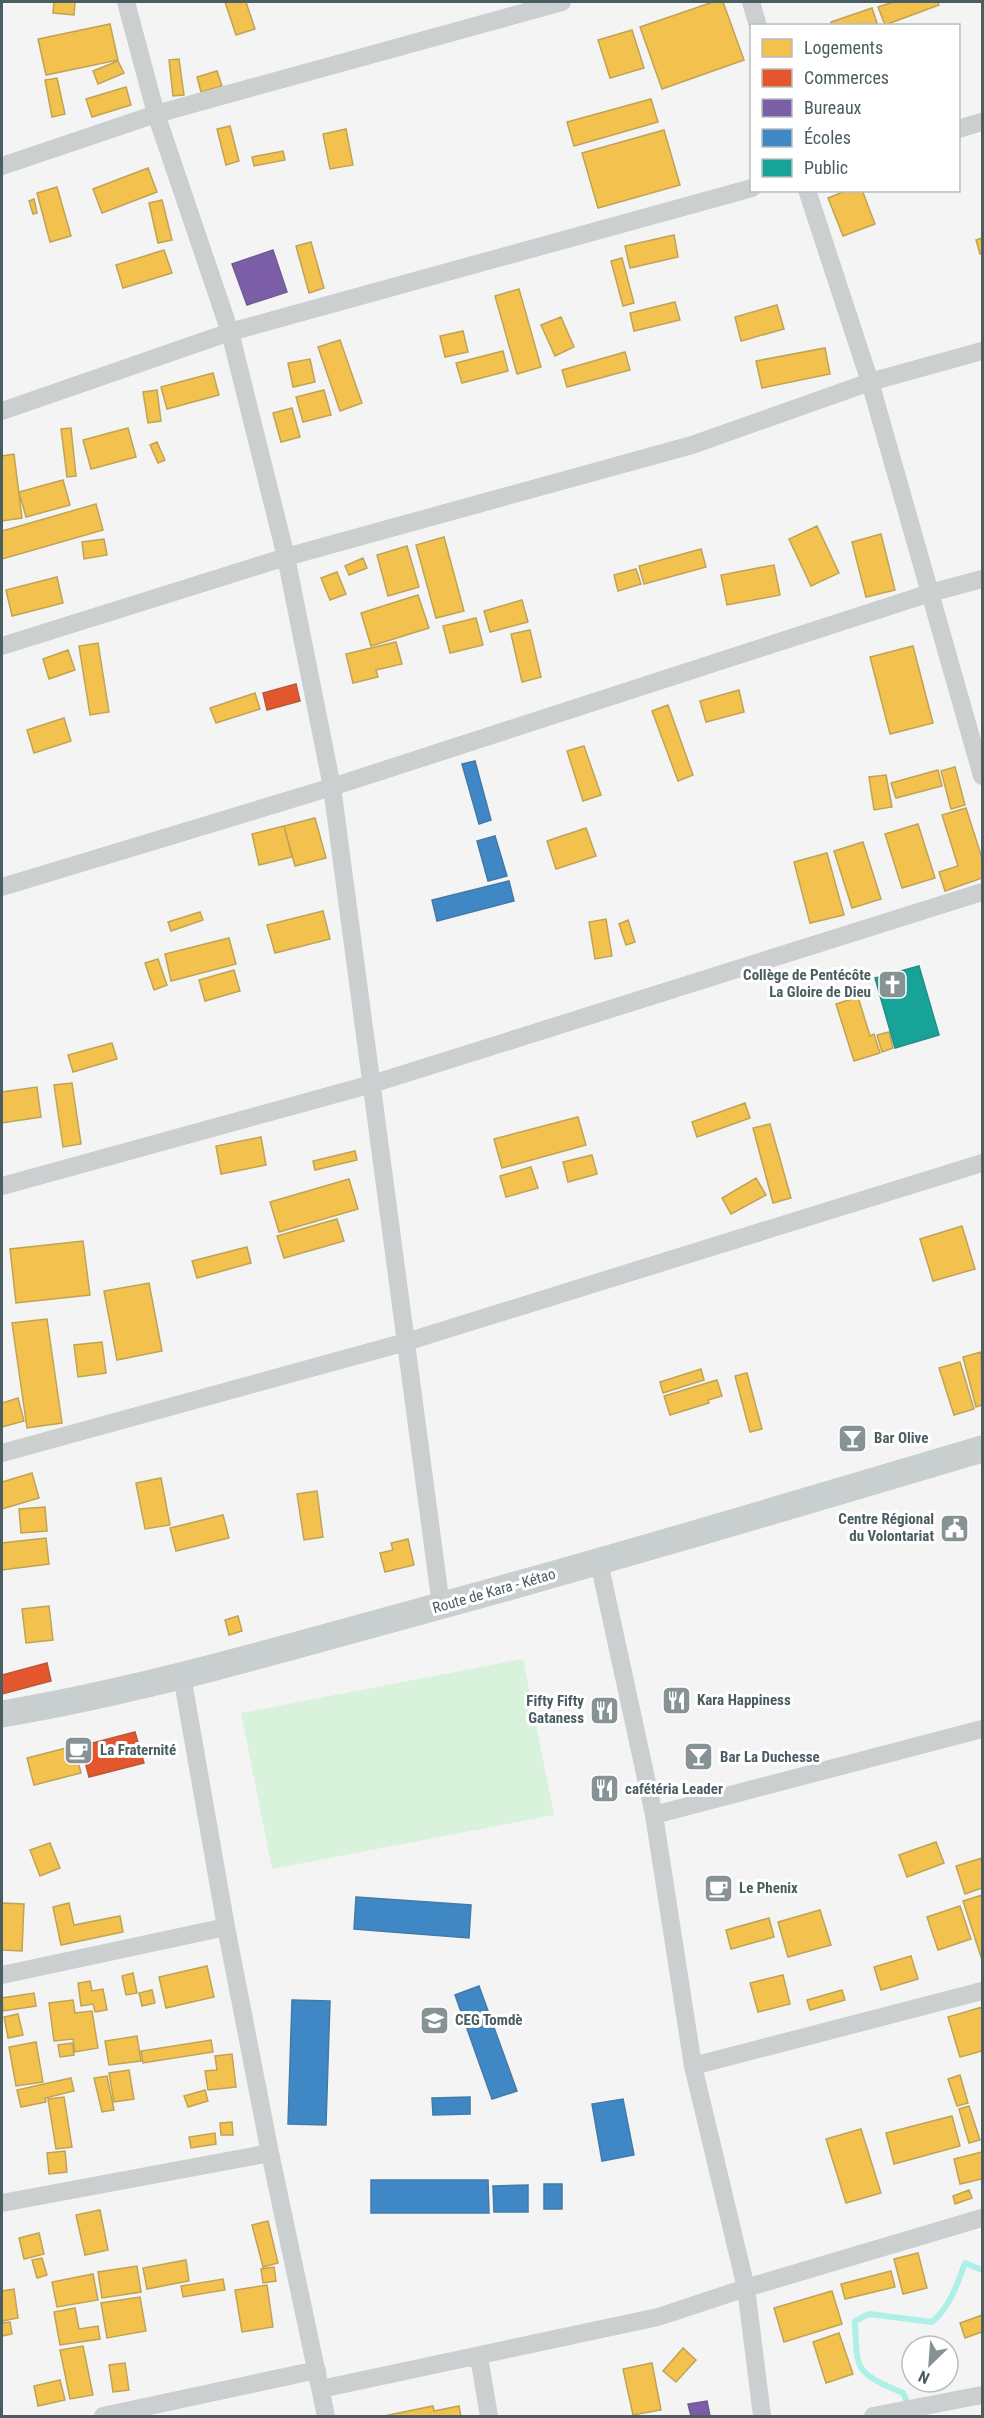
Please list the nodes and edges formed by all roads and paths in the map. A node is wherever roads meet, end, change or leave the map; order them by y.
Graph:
1 (126, 2) edge
2 (562, 2) edge
3 (751, 2) edge
4 (757, 24) edge
5 (156, 114) junction
6 (982, 122) edge
7 (960, 128) edge
8 (2, 166) edge
9 (750, 189) edge
10 (808, 192) edge
11 (230, 332) junction
12 (982, 351) edge
13 (870, 382) junction
14 (2, 411) edge
15 (286, 557) junction
16 (982, 579) edge
17 (930, 593) junction
18 (2, 646) edge
19 (982, 776) edge
20 (332, 787) junction
21 (2, 887) edge
22 (982, 892) edge
23 (372, 1084) junction
24 (982, 1163) edge
25 (2, 1186) edge
26 (405, 1342) junction
27 (982, 1449) edge
28 (2, 1453) edge
29 (598, 1562) junction
30 (441, 1606) junction
31 (182, 1676) junction
32 (2, 1714) edge
33 (982, 1729) edge
34 (654, 1815) junction
35 (226, 1927) junction
36 (2, 1975) edge
37 (982, 1991) edge
38 (693, 2066) junction
39 (270, 2153) junction
40 (2, 2203) edge
41 (982, 2218) edge
42 (746, 2288) junction
43 (479, 2357) junction
44 (317, 2370) junction
45 (321, 2389) junction
46 (982, 2395) edge
47 (103, 2416) edge
48 (326, 2416) edge
49 (489, 2416) edge
50 (762, 2416) edge
51 (873, 2416) edge

1 - 5 street
2 - 5 street
3 - 4 street
5 - 8 street
5 - 11 street
6 - 7 street
9 - 11 street
10 - 13 street
11 - 14 street
11 - 15 street
12 - 13 street
13 - 15 street
13 - 17 street
15 - 18 street
15 - 20 street
16 - 17 street
17 - 19 street
17 - 20 street
20 - 21 street
20 - 23 street
22 - 23 street
23 - 25 street
23 - 26 street
24 - 26 street
26 - 28 street
26 - 30 street
27 - 29 main road, Route de Kara - Kétao
29 - 30 main road, Route de Kara - Kétao
29 - 34 street
30 - 31 main road, Route de Kara - Kétao
31 - 32 main road, Route de Kara - Kétao
31 - 35 street
33 - 34 street
34 - 38 street
35 - 36 street
35 - 39 street
37 - 38 street
38 - 42 street
39 - 40 street
39 - 44 street
41 - 42 street
42 - 43 street
42 - 50 street
43 - 45 street
43 - 49 street
44 - 45 street
44 - 47 street
45 - 48 street
46 - 51 street

